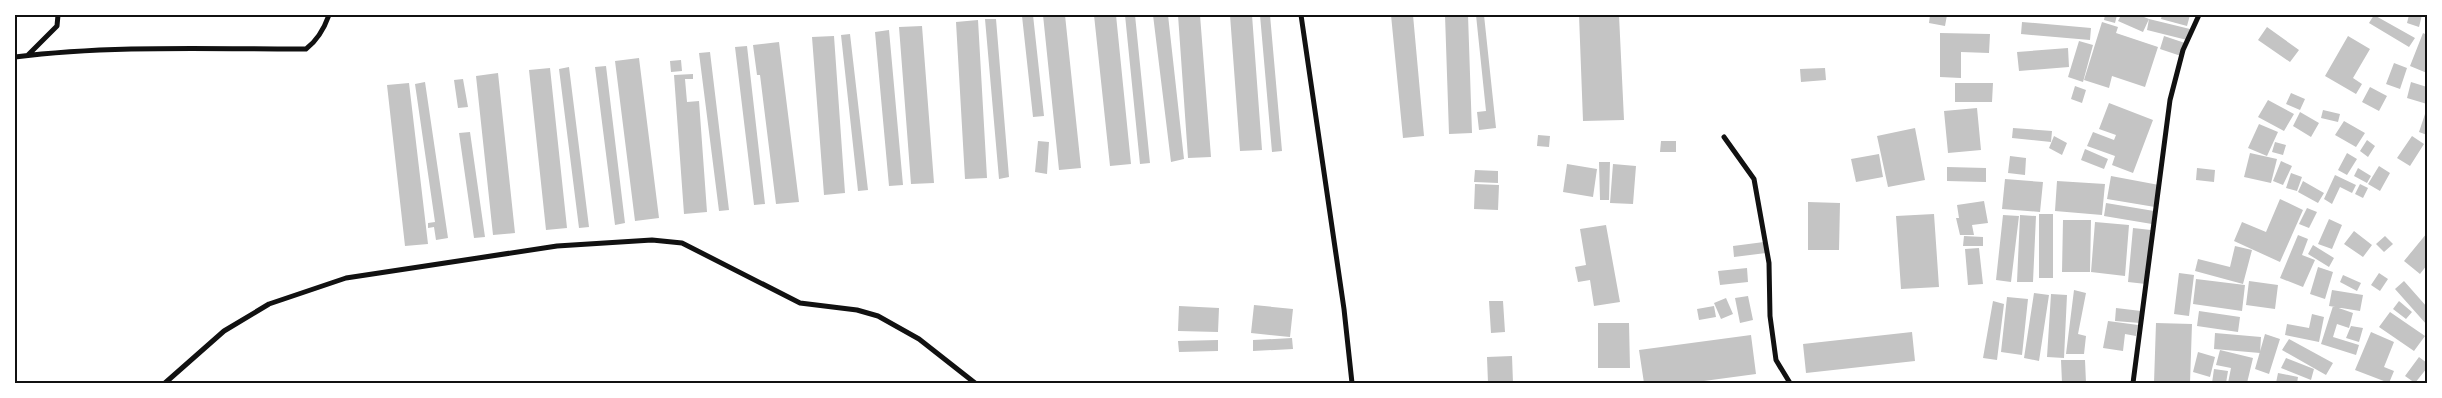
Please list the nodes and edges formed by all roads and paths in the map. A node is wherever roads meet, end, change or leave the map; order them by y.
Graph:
1 (58, 15) edge
2 (329, 15) edge
3 (1301, 15) edge
4 (2199, 15) edge
5 (28, 55) junction
6 (15, 57) edge
7 (1724, 137) dead end
8 (165, 383) edge
9 (975, 383) edge
10 (1352, 383) edge
11 (1790, 383) edge
12 (2133, 383) edge

1 - 5 street
2 - 5 street
3 - 10 street
4 - 12 street
5 - 6 street
7 - 11 street
8 - 9 street

